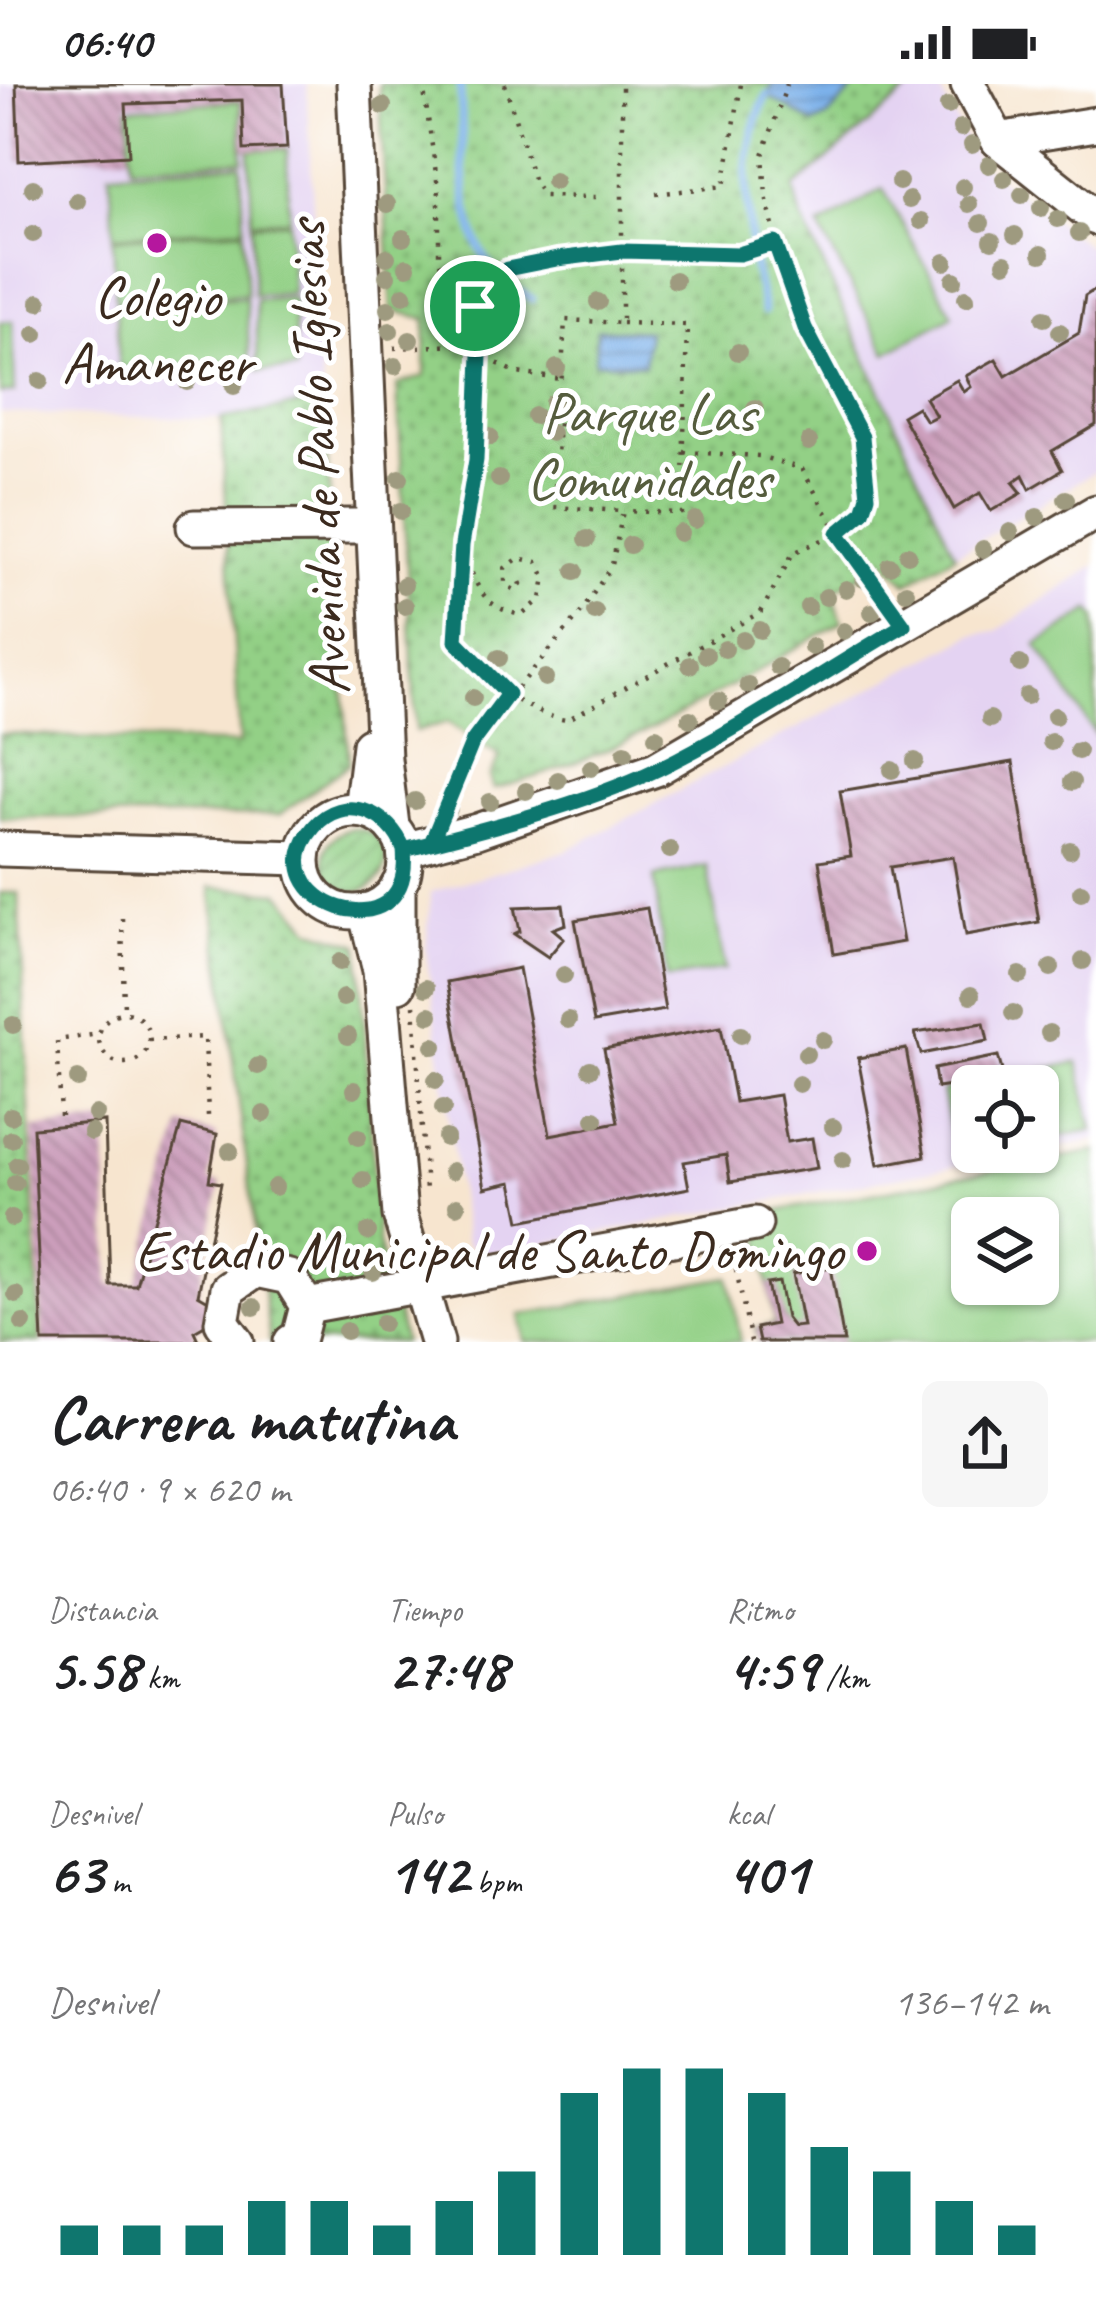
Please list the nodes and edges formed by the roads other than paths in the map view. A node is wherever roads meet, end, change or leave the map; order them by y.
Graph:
1 (333, 84) edge
2 (354, 84) edge
3 (968, 84) edge
4 (1096, 124) edge
5 (998, 140) junction
6 (1096, 218) edge
7 (1096, 512) edge
8 (357, 526) junction
9 (194, 527) dead end
10 (361, 809) junction
11 (409, 840) junction
12 (0, 849) edge
13 (302, 858) junction
14 (398, 886) junction
15 (364, 911) junction
16 (755, 1224) dead end
17 (422, 1286) junction
18 (307, 1306) junction
19 (237, 1342) edge
20 (291, 1342) edge
21 (437, 1342) edge

1 - 8 street, Avenida de Pablo Iglesias
2 - 11 street, Avenida de Pablo Iglesias
3 - 5 street
4 - 5 street
5 - 6 street
7 - 11 street
8 - 9 street
8 - 10 street, Avenida de Pablo Iglesias
10 - 11 street
10 - 13 street
11 - 14 street
12 - 13 street
13 - 15 street
14 - 15 street
14 - 17 street
15 - 17 street
16 - 17 street
17 - 18 street
17 - 21 street
18 - 19 street
18 - 20 street

